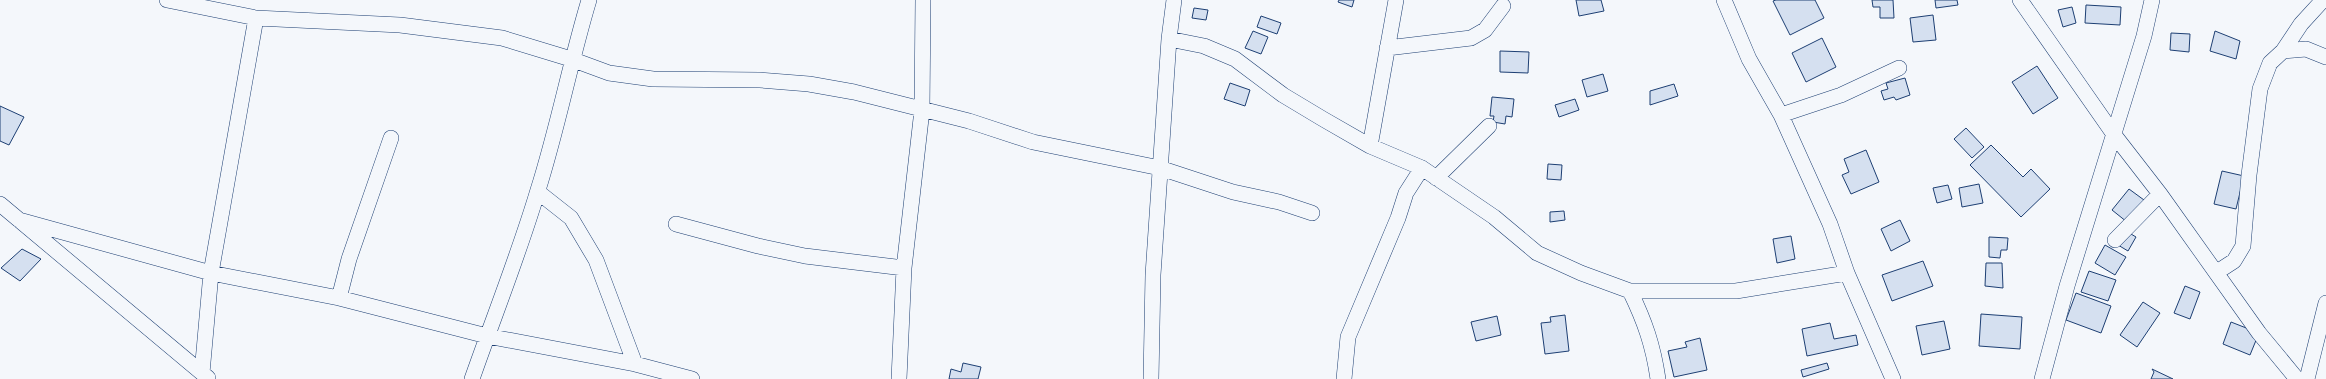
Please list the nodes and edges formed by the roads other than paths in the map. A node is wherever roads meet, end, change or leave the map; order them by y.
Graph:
1 (167, 0) edge
2 (590, 0) edge
3 (923, 0) edge
4 (1174, 0) edge
5 (1396, 0) edge
6 (1724, 0) edge
7 (2020, 0) edge
8 (2152, 0) edge
9 (2323, 0) edge
10 (1503, 6) dead end
11 (256, 18) junction
12 (1169, 39) junction
13 (1387, 48) junction
14 (2283, 51) junction
15 (2326, 57) edge
16 (571, 59) junction
17 (1899, 68) dead end
18 (922, 110) junction
19 (1781, 115) junction
20 (1489, 126) dead end
21 (2115, 136) junction
22 (391, 138) dead end
23 (1370, 146) junction
24 (1160, 168) junction
25 (1422, 168) junction
26 (1436, 178) junction
27 (538, 192) junction
28 (2160, 194) junction
29 (0, 204) edge
30 (1312, 213) dead end
31 (20, 220) junction
32 (676, 224) dead end
33 (2115, 240) dead end
34 (904, 268) junction
35 (2217, 272) junction
36 (211, 273) junction
37 (1847, 274) junction
38 (1630, 291) junction
39 (339, 298) junction
40 (2326, 302) edge
41 (487, 336) junction
42 (636, 364) junction
43 (205, 376) edge
44 (472, 379) edge
45 (692, 379) edge
46 (899, 379) edge
47 (1151, 379) edge
48 (1344, 379) edge
49 (1658, 379) edge
50 (1893, 379) edge
51 (2042, 379) edge
52 (2296, 379) edge
53 (2307, 379) edge

1 - 11 street
2 - 16 street
3 - 18 street
4 - 12 street
5 - 13 street
6 - 19 street
7 - 21 street
8 - 21 street
9 - 14 street
10 - 13 street
11 - 16 street
11 - 36 street
12 - 23 street
12 - 24 street
13 - 23 street
14 - 15 street
14 - 35 street
16 - 18 street
16 - 27 street
17 - 19 street
18 - 24 street
18 - 34 street
19 - 37 street
20 - 26 street
21 - 28 street
21 - 51 street
22 - 39 street
23 - 25 street
24 - 30 street
24 - 47 street
25 - 26 street
25 - 48 street
26 - 38 street
27 - 41 street
27 - 42 street
28 - 33 street
28 - 35 street
29 - 31 street
31 - 36 street
31 - 43 street
32 - 34 street
34 - 46 street
35 - 52 street
36 - 39 street
36 - 43 street
37 - 38 street
37 - 50 street
38 - 49 street
39 - 41 street
40 - 53 street
41 - 42 street
41 - 44 street
42 - 45 street

